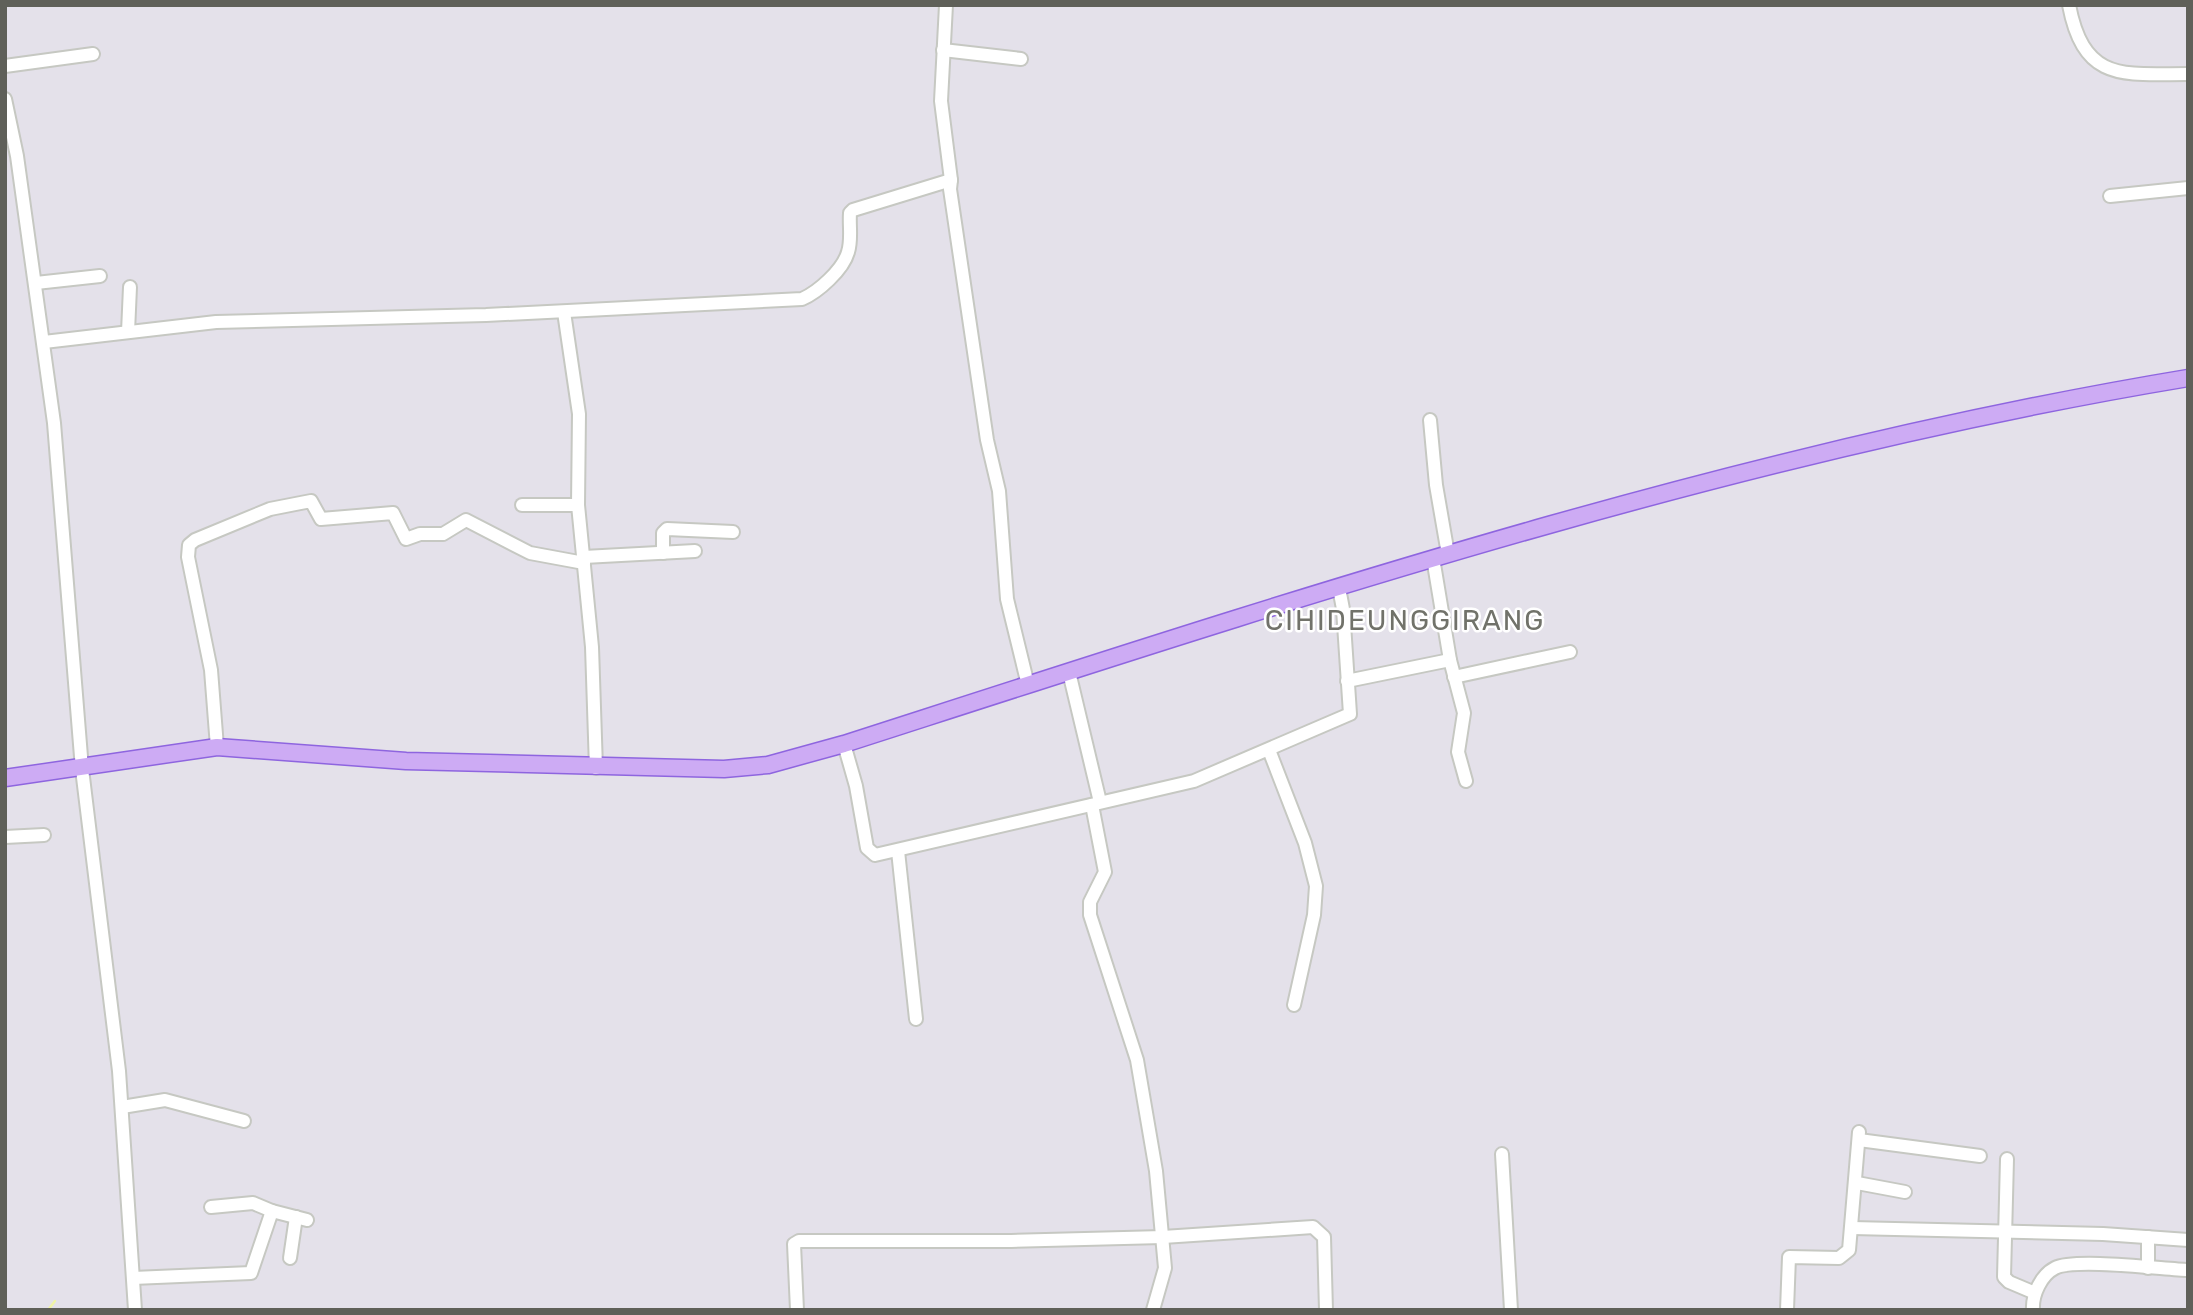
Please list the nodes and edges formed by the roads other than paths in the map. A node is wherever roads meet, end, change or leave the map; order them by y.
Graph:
1 (946, 5) edge
2 (2069, 5) edge
3 (943, 50) junction
4 (93, 54) dead end
5 (1021, 59) dead end
6 (5, 66) edge
7 (2188, 74) edge
8 (5, 99) edge
9 (9, 136) edge
10 (951, 180) junction
11 (2188, 188) edge
12 (2110, 197) dead end
13 (100, 276) dead end
14 (36, 283) junction
15 (130, 287) dead end
16 (564, 312) junction
17 (128, 332) junction
18 (44, 342) junction
19 (2188, 378) edge
20 (1430, 421) dead end
21 (522, 505) dead end
22 (578, 505) junction
23 (733, 532) dead end
24 (695, 551) dead end
25 (663, 553) junction
26 (1440, 556) junction
27 (584, 560) junction
28 (1339, 588) junction
29 (1570, 652) dead end
30 (1450, 660) junction
31 (1069, 672) junction
32 (1454, 677) junction
33 (1347, 681) junction
34 (1028, 685) junction
35 (844, 744) junction
36 (217, 747) junction
37 (1269, 750) junction
38 (596, 768) junction
39 (82, 769) junction
40 (5, 778) edge
41 (1466, 781) dead end
42 (1096, 803) junction
43 (44, 835) dead end
44 (5, 837) edge
45 (898, 851) junction
46 (1294, 1005) dead end
47 (916, 1019) dead end
48 (122, 1107) junction
49 (244, 1121) dead end
50 (1502, 1154) dead end
51 (1980, 1156) dead end
52 (2007, 1159) dead end
53 (1857, 1183) junction
54 (1905, 1192) dead end
55 (211, 1207) dead end
56 (272, 1211) junction
57 (1852, 1228) junction
58 (2005, 1233) junction
59 (1163, 1237) junction
60 (2148, 1237) junction
61 (2188, 1240) edge
62 (290, 1258) dead end
63 (2148, 1268) junction
64 (2188, 1270) edge
65 (133, 1278) junction
66 (2035, 1293) junction
67 (135, 1310) edge
68 (797, 1310) edge
69 (1153, 1310) edge
70 (1326, 1310) edge
71 (1511, 1310) edge
72 (1787, 1310) edge
73 (2033, 1310) edge

1 - 3 street
2 - 7 street
3 - 5 street
3 - 10 street
4 - 6 street
8 - 9 street
9 - 14 street
10 - 16 street
10 - 34 street
11 - 12 street
13 - 14 street
14 - 18 street
15 - 17 street
16 - 17 street
16 - 22 street
17 - 18 street
18 - 39 street
19 - 26 main road
20 - 26 street
21 - 22 street
22 - 27 street
23 - 25 street
24 - 25 street
25 - 27 street
26 - 28 main road
26 - 30 street
27 - 36 street
27 - 38 street
28 - 31 main road
28 - 33 street
29 - 32 street
30 - 32 street
30 - 33 street
31 - 34 main road
31 - 42 street
32 - 41 street
33 - 37 street
34 - 35 main road
35 - 38 main road
35 - 45 street
36 - 38 main road
36 - 39 main road
37 - 42 street
37 - 46 street
39 - 40 main road
39 - 48 street
42 - 45 street
42 - 59 street
43 - 44 street
45 - 47 street
48 - 49 street
48 - 65 street
50 - 71 street
51 - 53 street
52 - 58 street
53 - 54 street
53 - 57 street
55 - 56 street
56 - 62 street
56 - 65 street
57 - 58 street
57 - 72 street
58 - 60 street
58 - 66 street
59 - 68 street
59 - 69 street
59 - 70 street
60 - 61 street
60 - 63 street
63 - 64 street
63 - 66 street
65 - 67 street
66 - 73 street

